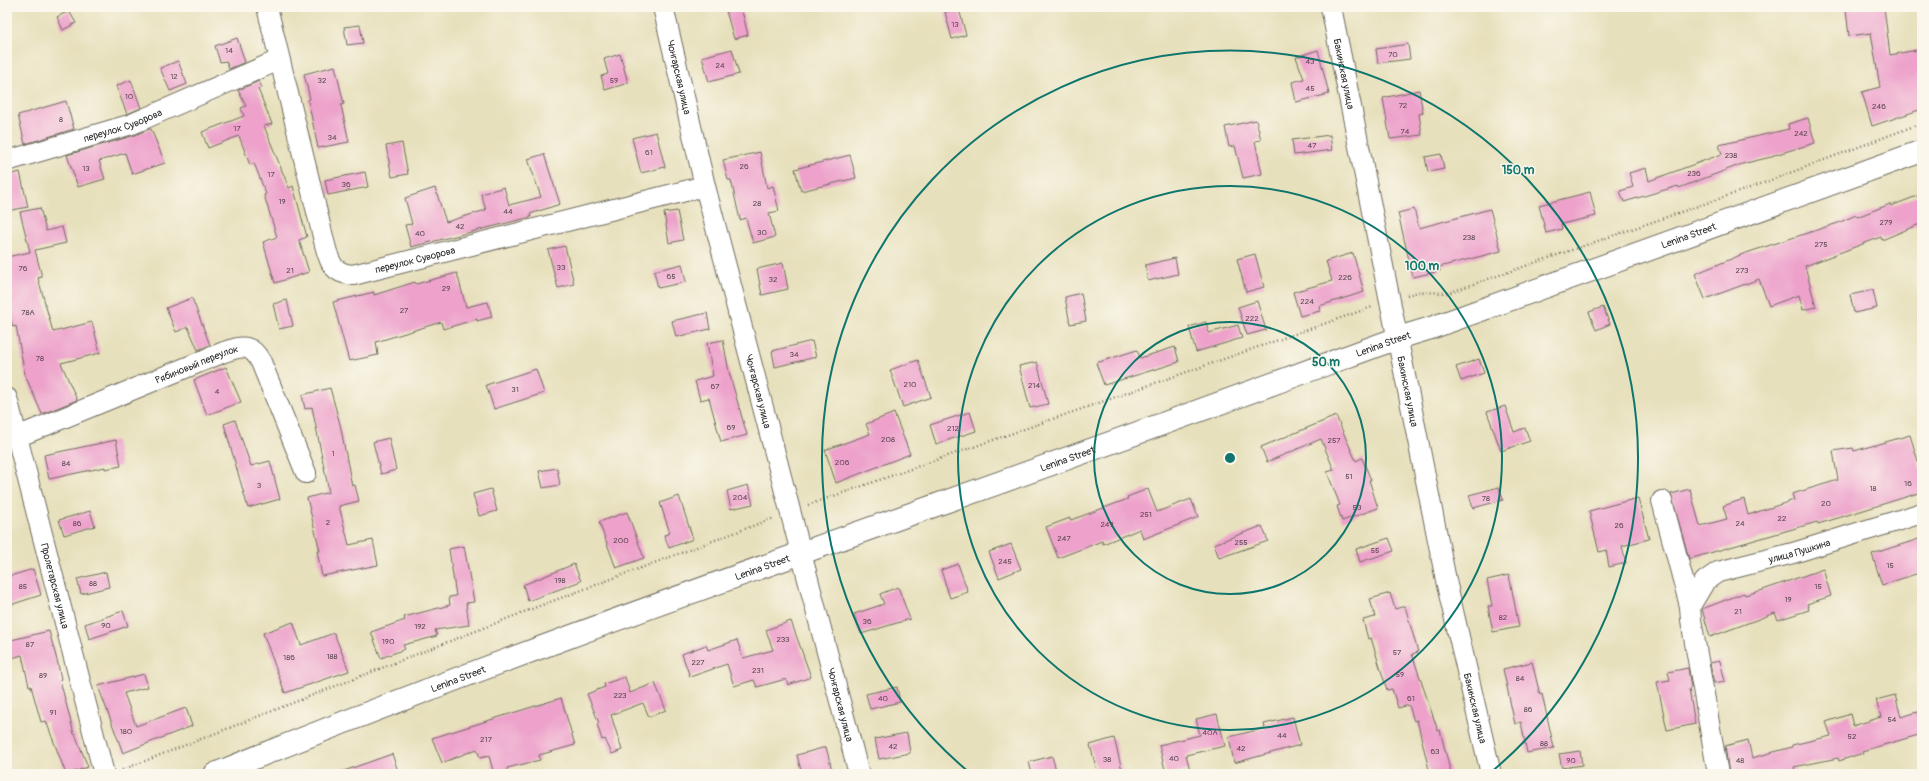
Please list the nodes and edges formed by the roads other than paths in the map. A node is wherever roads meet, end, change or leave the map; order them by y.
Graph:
1 (267, 7) edge
2 (662, 7) edge
3 (1331, 7) edge
4 (279, 60) junction
5 (1922, 151) edge
6 (7, 161) edge
7 (705, 186) junction
8 (1398, 338) junction
9 (7, 398) edge
10 (17, 437) junction
11 (306, 473) dead end
12 (1662, 501) dead end
13 (1922, 513) edge
14 (802, 553) junction
15 (1690, 606) junction
16 (111, 773) edge
17 (215, 774) edge
18 (859, 774) edge
19 (1491, 774) edge
20 (1718, 774) edge

1 - 4 street, переулок Суворова
2 - 7 street, Чонгарская улица
3 - 8 street, Бакинская улица
4 - 6 street, переулок Суворова
4 - 7 street, переулок Суворова
5 - 8 street, Lenina Street
7 - 14 street, Чонгарская улица
8 - 14 street, Lenina Street
8 - 19 street, Бакинская улица
9 - 10 street, Пролетарская улица
10 - 11 street, Рябиновый переулок
10 - 16 street, Пролетарская улица
12 - 15 street
13 - 15 street, улица Пушкина
14 - 17 street, Lenina Street
14 - 18 street, Чонгарская улица
15 - 20 street

